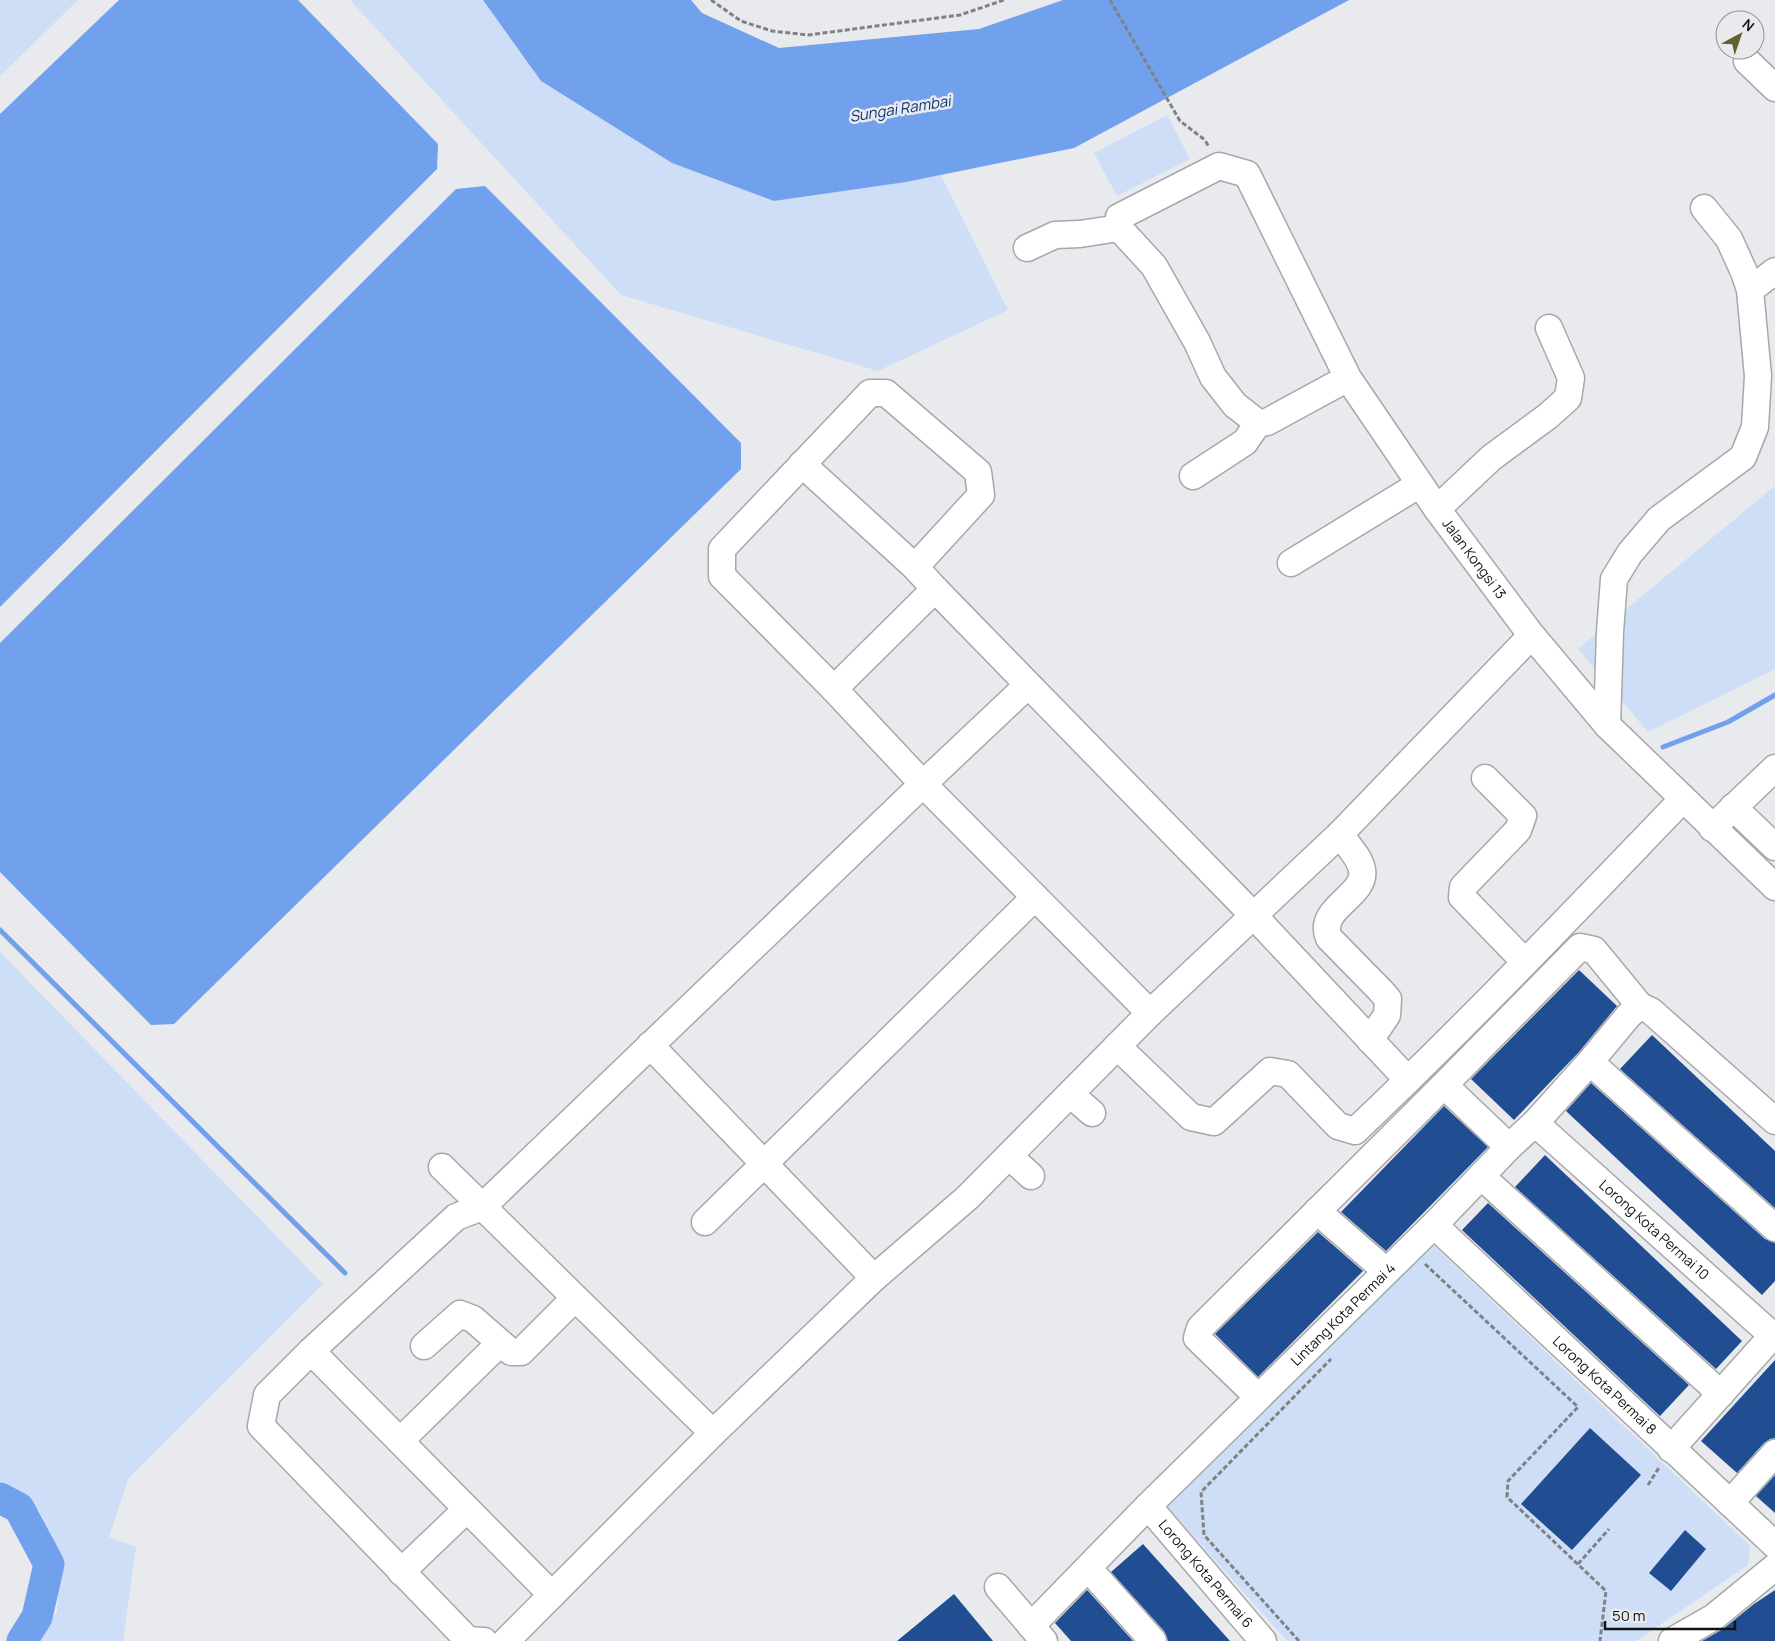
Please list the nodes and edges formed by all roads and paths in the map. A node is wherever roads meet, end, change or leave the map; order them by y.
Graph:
1 (711, 0) edge
2 (1004, 0) edge
3 (1110, 0) edge
4 (1747, 61) dead end
5 (1775, 88) edge
6 (1219, 166) junction
7 (1704, 208) dead end
8 (1119, 228) junction
9 (1027, 248) dead end
10 (1775, 271) edge
11 (1750, 290) junction
12 (1549, 328) dead end
13 (1348, 378) junction
14 (1258, 423) junction
15 (802, 464) junction
16 (1193, 476) dead end
17 (1420, 484) junction
18 (1437, 509) junction
19 (1291, 563) dead end
20 (915, 567) junction
21 (935, 590) junction
22 (1531, 636) junction
23 (1028, 685) junction
24 (834, 689) junction
25 (1607, 725) junction
26 (1773, 774) edge
27 (1485, 778) dead end
28 (923, 784) junction
29 (1682, 800) junction
30 (1733, 808) junction
31 (1712, 828) junction
32 (1340, 834) junction
33 (1775, 847) edge
34 (1775, 887) edge
35 (1035, 897) junction
36 (1254, 916) junction
37 (1525, 962) junction
38 (1646, 1008) junction
39 (1150, 1013) junction
40 (1370, 1040) junction
41 (650, 1045) junction
42 (1117, 1046) junction
43 (1590, 1062) junction
44 (1408, 1080) junction
45 (1444, 1086) junction
46 (1070, 1094) junction
47 (1092, 1113) dead end
48 (1775, 1122) edge
49 (1535, 1123) junction
50 (1509, 1147) junction
51 (1009, 1156) junction
52 (764, 1164) junction
53 (442, 1167) dead end
54 (1031, 1176) dead end
55 (1480, 1176) junction
56 (482, 1207) junction
57 (1317, 1211) junction
58 (705, 1222) dead end
59 (1434, 1225) junction
60 (1775, 1228) edge
61 (1424, 1264) dead end
62 (1386, 1271) junction
63 (874, 1278) junction
64 (575, 1298) junction
65 (1774, 1335) edge
66 (500, 1343) junction
67 (424, 1346) dead end
68 (312, 1352) junction
69 (1334, 1356) dead end
70 (1721, 1394) junction
71 (1258, 1397) junction
72 (713, 1433) junction
73 (400, 1441) junction
74 (1671, 1449) junction
75 (1775, 1453) edge
76 (1730, 1503) junction
77 (1148, 1506) junction
78 (467, 1509) junction
79 (1609, 1529) dead end
80 (1775, 1545) edge
81 (1578, 1564) junction
82 (1775, 1567) edge
83 (1088, 1568) junction
84 (401, 1572) junction
85 (998, 1587) dead end
86 (552, 1595) junction
87 (1037, 1634) edge
88 (484, 1641) edge
89 (506, 1641) edge
90 (1153, 1641) edge
91 (1264, 1641) edge
92 (1299, 1641) edge
93 (1600, 1641) edge
94 (1672, 1641) edge

1 - 2 path
3 - 6 path
4 - 5 street
6 - 8 street
6 - 13 street, Jalan Kongsi 13
7 - 11 street
8 - 9 street
8 - 14 street
10 - 11 street
11 - 25 street
12 - 18 street
13 - 14 street
13 - 17 street, Jalan Kongsi 13
14 - 16 street
15 - 20 street
15 - 20 street
15 - 24 street
17 - 18 street, Jalan Kongsi 13
17 - 19 street
18 - 22 street, Jalan Kongsi 13
20 - 21 street
21 - 23 street
21 - 24 street
22 - 25 street, Jalan Kongsi 13
22 - 32 street
23 - 28 street
23 - 36 street
24 - 28 street
25 - 29 street, Jalan Kongsi 13
26 - 30 street
27 - 37 street
28 - 35 street
28 - 41 street
29 - 31 street, Jalan Kongsi 13
29 - 37 street
30 - 31 street
30 - 33 street
31 - 34 street, Jalan Kongsi 13
32 - 36 street
32 - 40 street
35 - 39 street
35 - 52 street
36 - 39 street
36 - 40 street
37 - 44 street
38 - 43 street, Lintang Kota Permai 4
38 - 45 street
38 - 48 street
39 - 42 street
40 - 44 street
41 - 52 street
41 - 56 street
42 - 44 street
42 - 46 street
43 - 49 street, Lintang Kota Permai 4
43 - 60 street
45 - 50 street
45 - 57 street
46 - 47 street
46 - 51 street
49 - 50 street, Lintang Kota Permai 4
49 - 65 street, Lorong Kota Permai 10
50 - 55 street, Lintang Kota Permai 4
51 - 54 street
51 - 63 street
52 - 58 street
52 - 63 street
53 - 56 street
55 - 59 street, Lintang Kota Permai 4
55 - 70 street
56 - 64 street
56 - 68 street
57 - 62 street
57 - 71 street
59 - 62 street, Lintang Kota Permai 4
59 - 74 street, Lorong Kota Permai 8
61 - 81 path
62 - 71 street, Lintang Kota Permai 4
63 - 72 street
64 - 66 street
64 - 72 street
65 - 70 street
66 - 67 street
66 - 73 street
68 - 73 street
68 - 84 street
69 - 92 path
70 - 74 street
71 - 77 street, Lintang Kota Permai 4
72 - 86 street
73 - 78 street
74 - 76 street, Lorong Kota Permai 8
75 - 76 street
76 - 80 street, Lorong Kota Permai 8
77 - 83 street, Lintang Kota Permai 4
77 - 91 street, Lorong Kota Permai 6
78 - 84 street
78 - 86 street
79 - 81 path
81 - 93 path
82 - 94 street
83 - 87 street, Lintang Kota Permai 4
83 - 90 street
84 - 88 street
85 - 87 street
86 - 89 street

